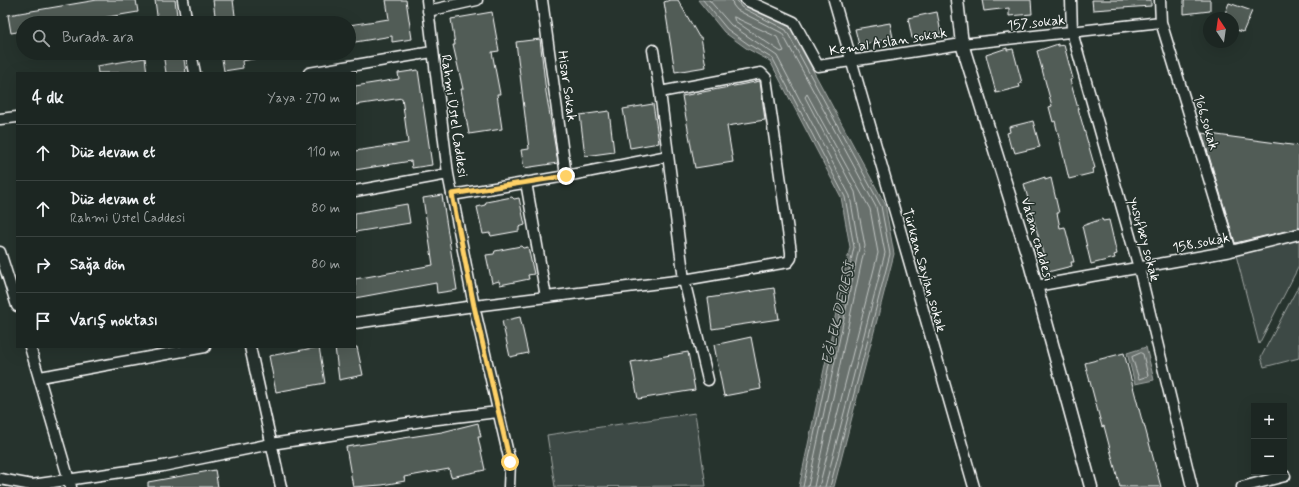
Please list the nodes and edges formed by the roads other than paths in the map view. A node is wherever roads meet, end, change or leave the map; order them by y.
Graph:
1 (183, 0) edge
2 (427, 0) edge
3 (477, 0) edge
4 (542, 0) edge
5 (746, 0) edge
6 (834, 0) edge
7 (957, 0) edge
8 (1071, 0) edge
9 (1160, 0) edge
10 (428, 11) junction
11 (186, 16) edge
12 (1161, 22) junction
13 (1072, 32) junction
14 (962, 44) junction
15 (653, 50) dead end
16 (432, 52) junction
17 (192, 60) edge
18 (850, 60) junction
19 (194, 72) edge
20 (315, 72) edge
21 (660, 92) junction
22 (16, 117) edge
23 (0, 119) edge
24 (668, 156) junction
25 (448, 174) junction
26 (566, 176) junction
27 (526, 182) junction
28 (356, 191) edge
29 (452, 194) junction
30 (1299, 234) edge
31 (1231, 251) junction
32 (0, 252) edge
33 (1139, 268) junction
34 (684, 280) junction
35 (1036, 286) junction
36 (546, 297) junction
37 (16, 303) edge
38 (474, 306) junction
39 (356, 323) edge
40 (30, 348) edge
41 (200, 348) edge
42 (250, 348) edge
43 (40, 377) junction
44 (708, 380) dead end
45 (498, 412) junction
46 (271, 444) junction
47 (1285, 476) dead end
48 (0, 479) edge
49 (70, 483) edge
50 (281, 487) edge
51 (509, 487) edge
52 (974, 487) edge
53 (1091, 487) edge
54 (1192, 487) edge
55 (1242, 487) edge

1 - 11 street
2 - 10 street, Rahmi Üstel Caddesi
3 - 10 street
4 - 26 street, Hisar Sokak
5 - 18 street, Kemal Aslan sokak
6 - 18 street, Türkan Saylan sokak
7 - 14 street, Vatan caddesi
8 - 13 street, yusufbey sokak
9 - 12 street, 166.sokak
10 - 16 street, Rahmi Üstel Caddesi
12 - 13 street, 157.sokak
12 - 31 street, 166.sokak
13 - 14 street, 157.sokak
13 - 33 street, yusufbey sokak
14 - 18 street, Kemal Aslan sokak
14 - 35 street, Vatan caddesi
15 - 21 street
16 - 20 street
16 - 25 street, Rahmi Üstel Caddesi
17 - 19 street
18 - 52 street, Türkan Saylan sokak
21 - 24 street
21 - 34 street
22 - 23 street
24 - 26 street
24 - 34 street
25 - 28 street
25 - 29 street, Rahmi Üstel Caddesi
26 - 27 street
27 - 29 street
27 - 36 street
29 - 38 street, Rahmi Üstel Caddesi
30 - 31 street, 158.sokak
31 - 33 street, 158.sokak
32 - 37 street
33 - 35 street, 158.sokak
33 - 54 street, yusufbey sokak
34 - 36 street
34 - 44 street
35 - 53 street, Vatan caddesi
36 - 38 street
38 - 39 street
38 - 45 street, Rahmi Üstel Caddesi
40 - 43 street
41 - 43 street
42 - 46 street
43 - 49 street
45 - 46 street
45 - 51 street, Rahmi Üstel Caddesi
46 - 49 street
46 - 50 street
47 - 55 street
48 - 49 street

